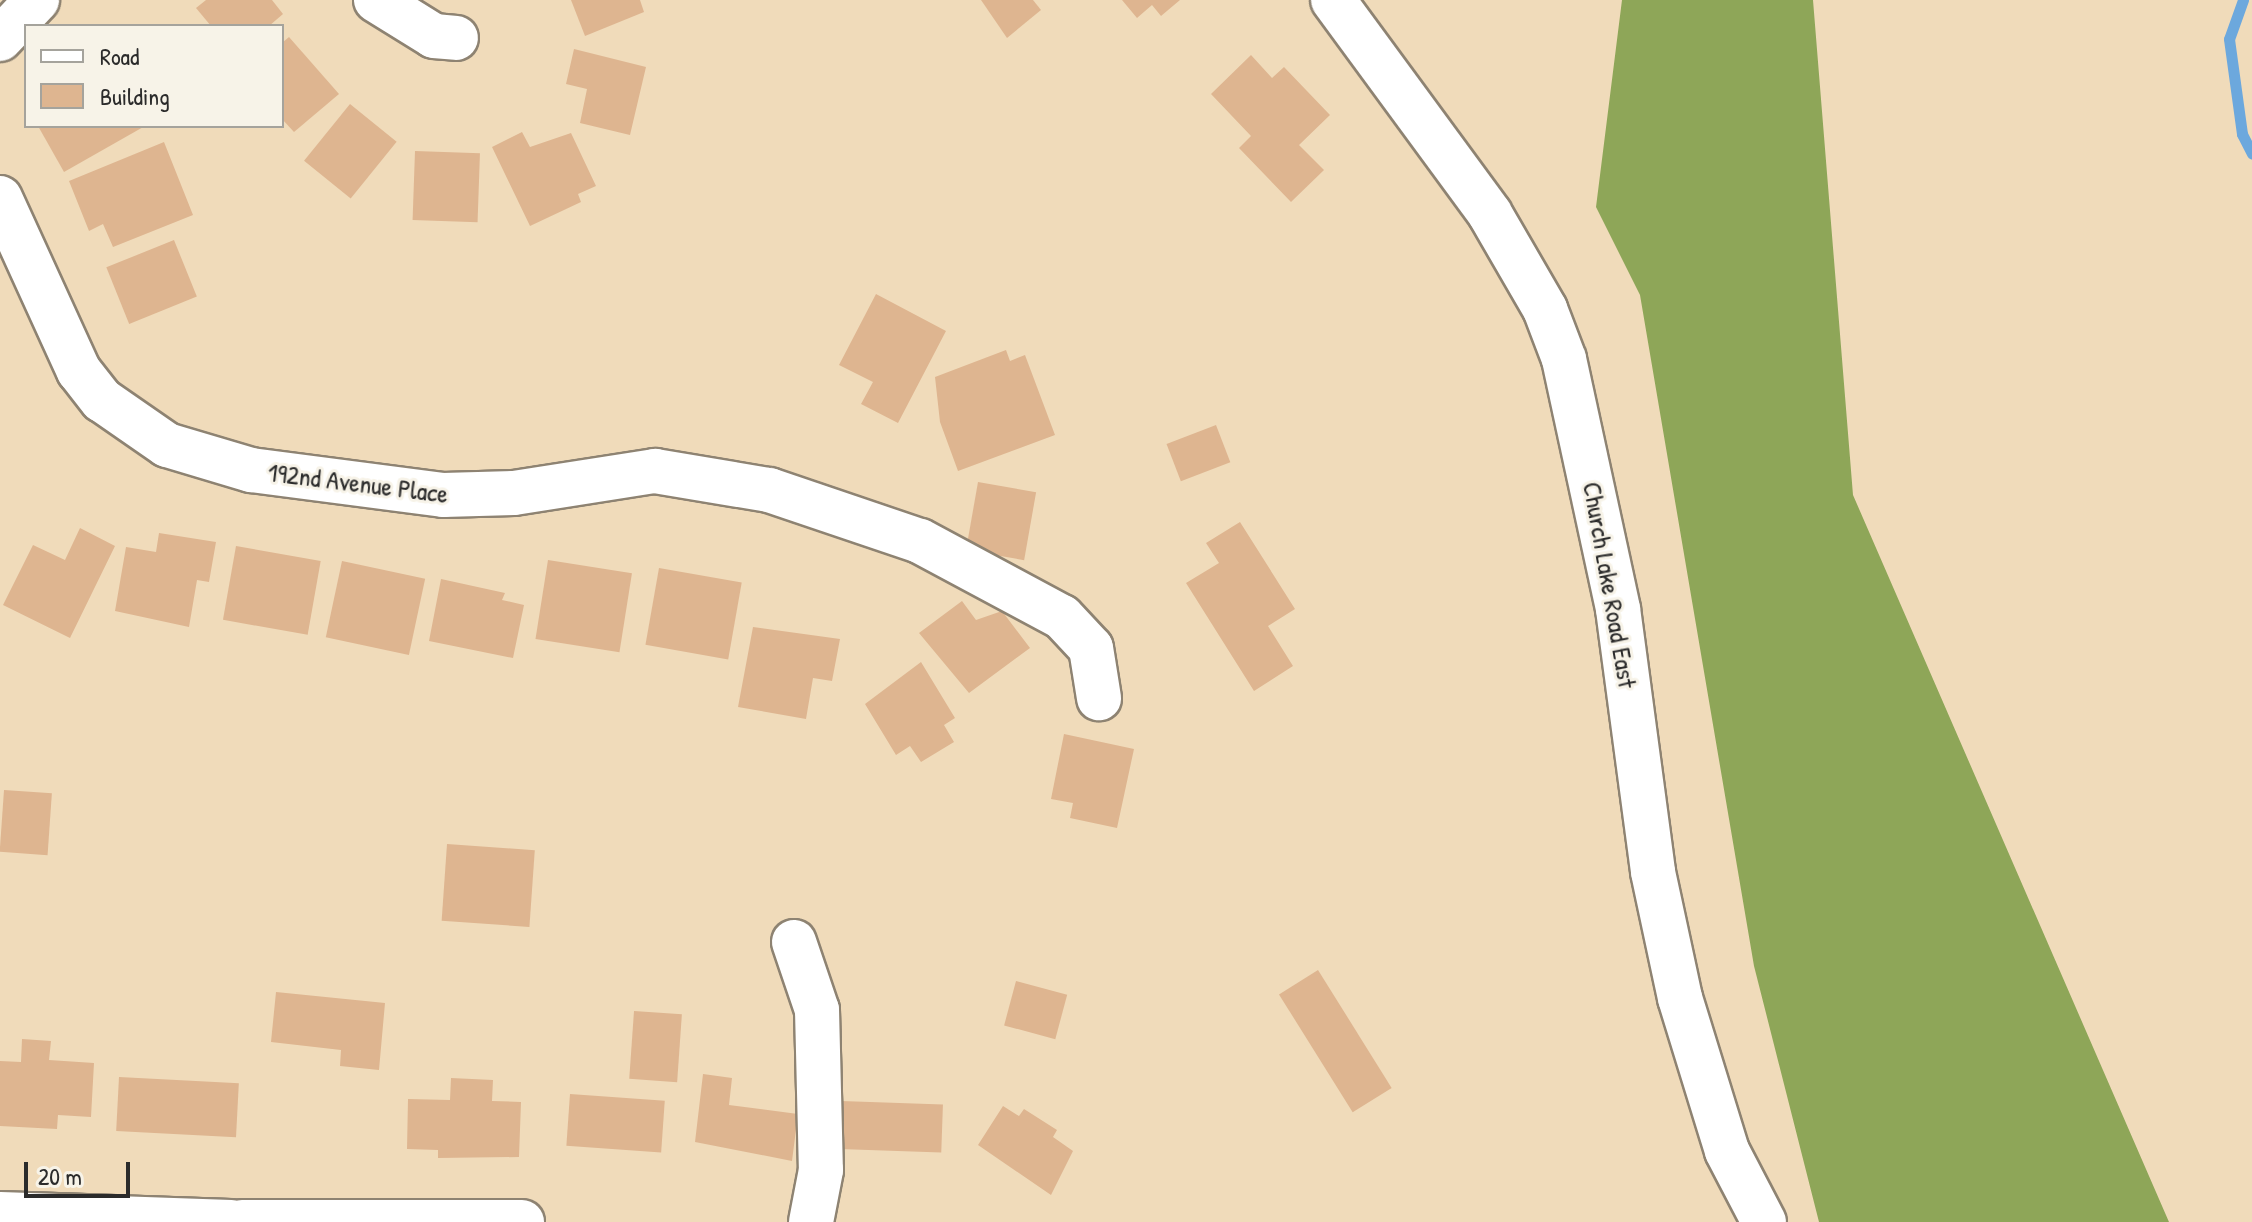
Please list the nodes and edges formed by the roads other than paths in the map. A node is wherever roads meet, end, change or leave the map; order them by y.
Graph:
1 (37, 0) edge
2 (376, 0) edge
3 (1333, 0) edge
4 (456, 38) dead end
5 (0, 39) edge
6 (0, 198) edge
7 (1099, 698) dead end
8 (794, 942) dead end
9 (0, 1214) edge
10 (293, 1220) edge
11 (231, 1222) edge
12 (242, 1222) edge
13 (522, 1222) edge
14 (811, 1222) edge
15 (1764, 1222) edge

1 - 5 street
2 - 4 street
3 - 15 street, Church Lake Road East
6 - 7 street, 192nd Avenue Place
8 - 14 street
9 - 11 street
10 - 12 street
10 - 13 street

